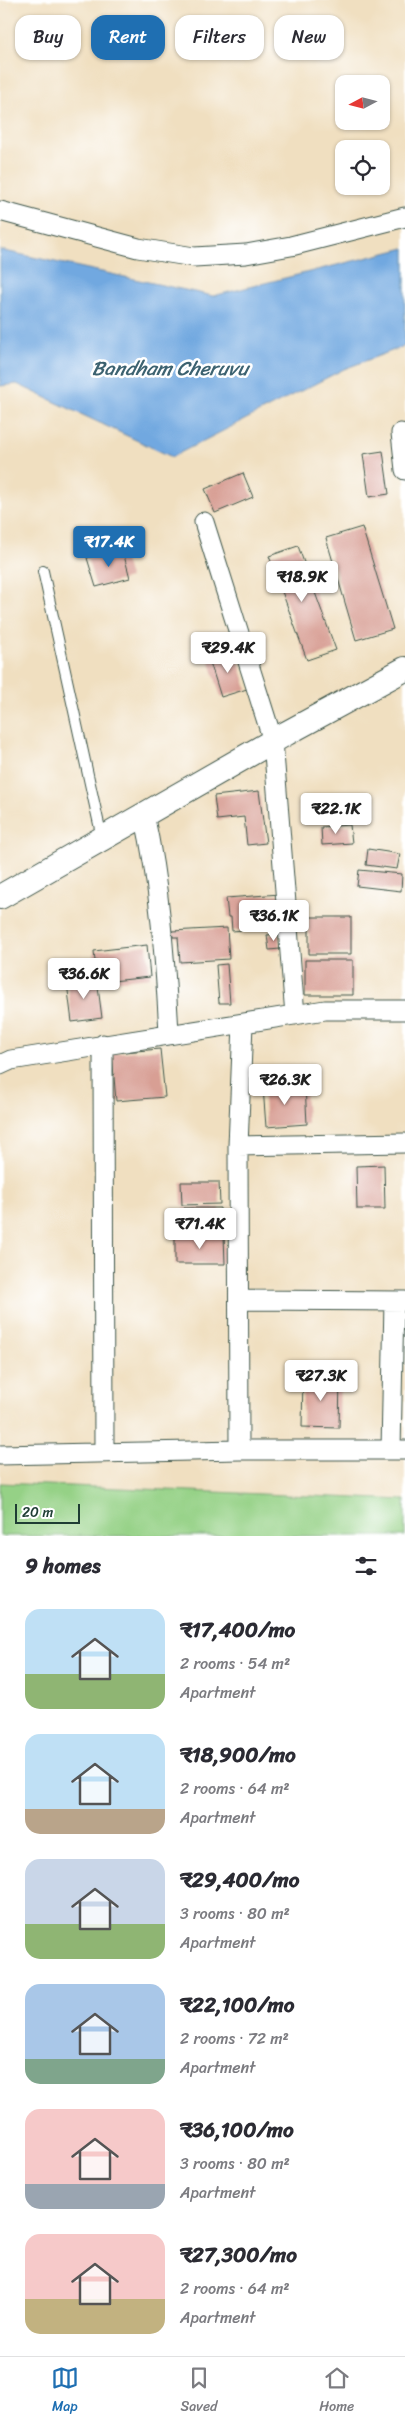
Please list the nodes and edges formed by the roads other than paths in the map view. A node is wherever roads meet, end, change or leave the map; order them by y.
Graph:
1 (0, 211) edge
2 (405, 217) edge
3 (401, 433) dead end
4 (405, 470) edge
5 (204, 522) dead end
6 (43, 571) dead end
7 (405, 669) edge
8 (273, 741) junction
9 (144, 814) junction
10 (102, 838) junction
11 (0, 896) edge
12 (405, 1010) edge
13 (295, 1015) junction
14 (243, 1024) junction
15 (169, 1033) junction
16 (103, 1044) junction
17 (0, 1065) edge
18 (405, 1143) edge
19 (238, 1146) junction
20 (239, 1300) junction
21 (400, 1301) edge
22 (239, 1450) junction
23 (398, 1450) edge
24 (104, 1453) junction
25 (0, 1455) edge

1 - 2 street
3 - 4 street
5 - 8 street
6 - 10 lane
7 - 8 street
8 - 9 street
8 - 13 street
9 - 10 street
9 - 15 street
10 - 11 street
12 - 13 street
13 - 14 street
14 - 15 street
14 - 19 street
15 - 16 street
16 - 17 street
16 - 24 street
18 - 19 street
19 - 20 street
20 - 21 street
20 - 22 street
21 - 23 street
22 - 23 street
22 - 24 street
24 - 25 street

